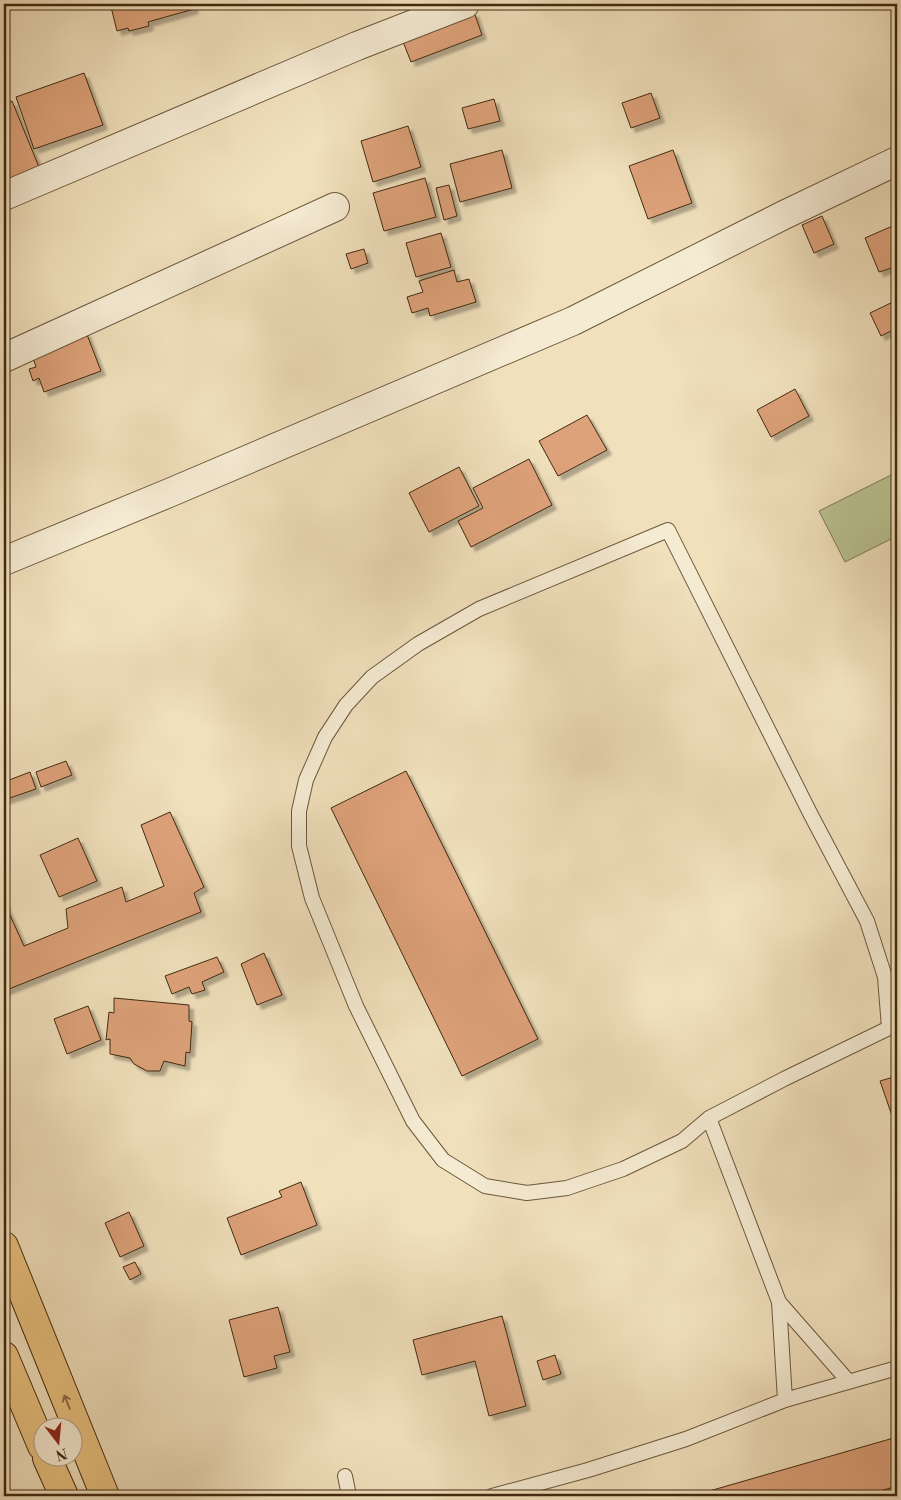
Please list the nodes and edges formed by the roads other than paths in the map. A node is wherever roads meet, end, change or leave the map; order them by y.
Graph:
1 (464, 4) edge
2 (897, 161) edge
3 (4, 196) edge
4 (334, 208) dead end
5 (4, 358) edge
6 (4, 561) edge
7 (893, 1026) edge
8 (709, 1118) junction
9 (4, 1246) edge
10 (779, 1302) junction
11 (4, 1356) edge
12 (897, 1368) edge
13 (849, 1382) junction
14 (786, 1400) junction
15 (32, 1422) edge
16 (52, 1468) edge
17 (345, 1476) dead end
18 (64, 1496) edge
19 (105, 1496) edge
20 (349, 1496) edge
21 (492, 1496) edge

1 - 3 street
2 - 6 street
4 - 5 street
7 - 8 lane
7 - 8 lane
8 - 10 lane
19 -> 9 highway
10 - 13 lane
10 - 14 lane
11 - 15 highway
12 - 13 lane
13 - 14 lane
14 - 21 lane
16 - 18 highway
17 - 20 lane

